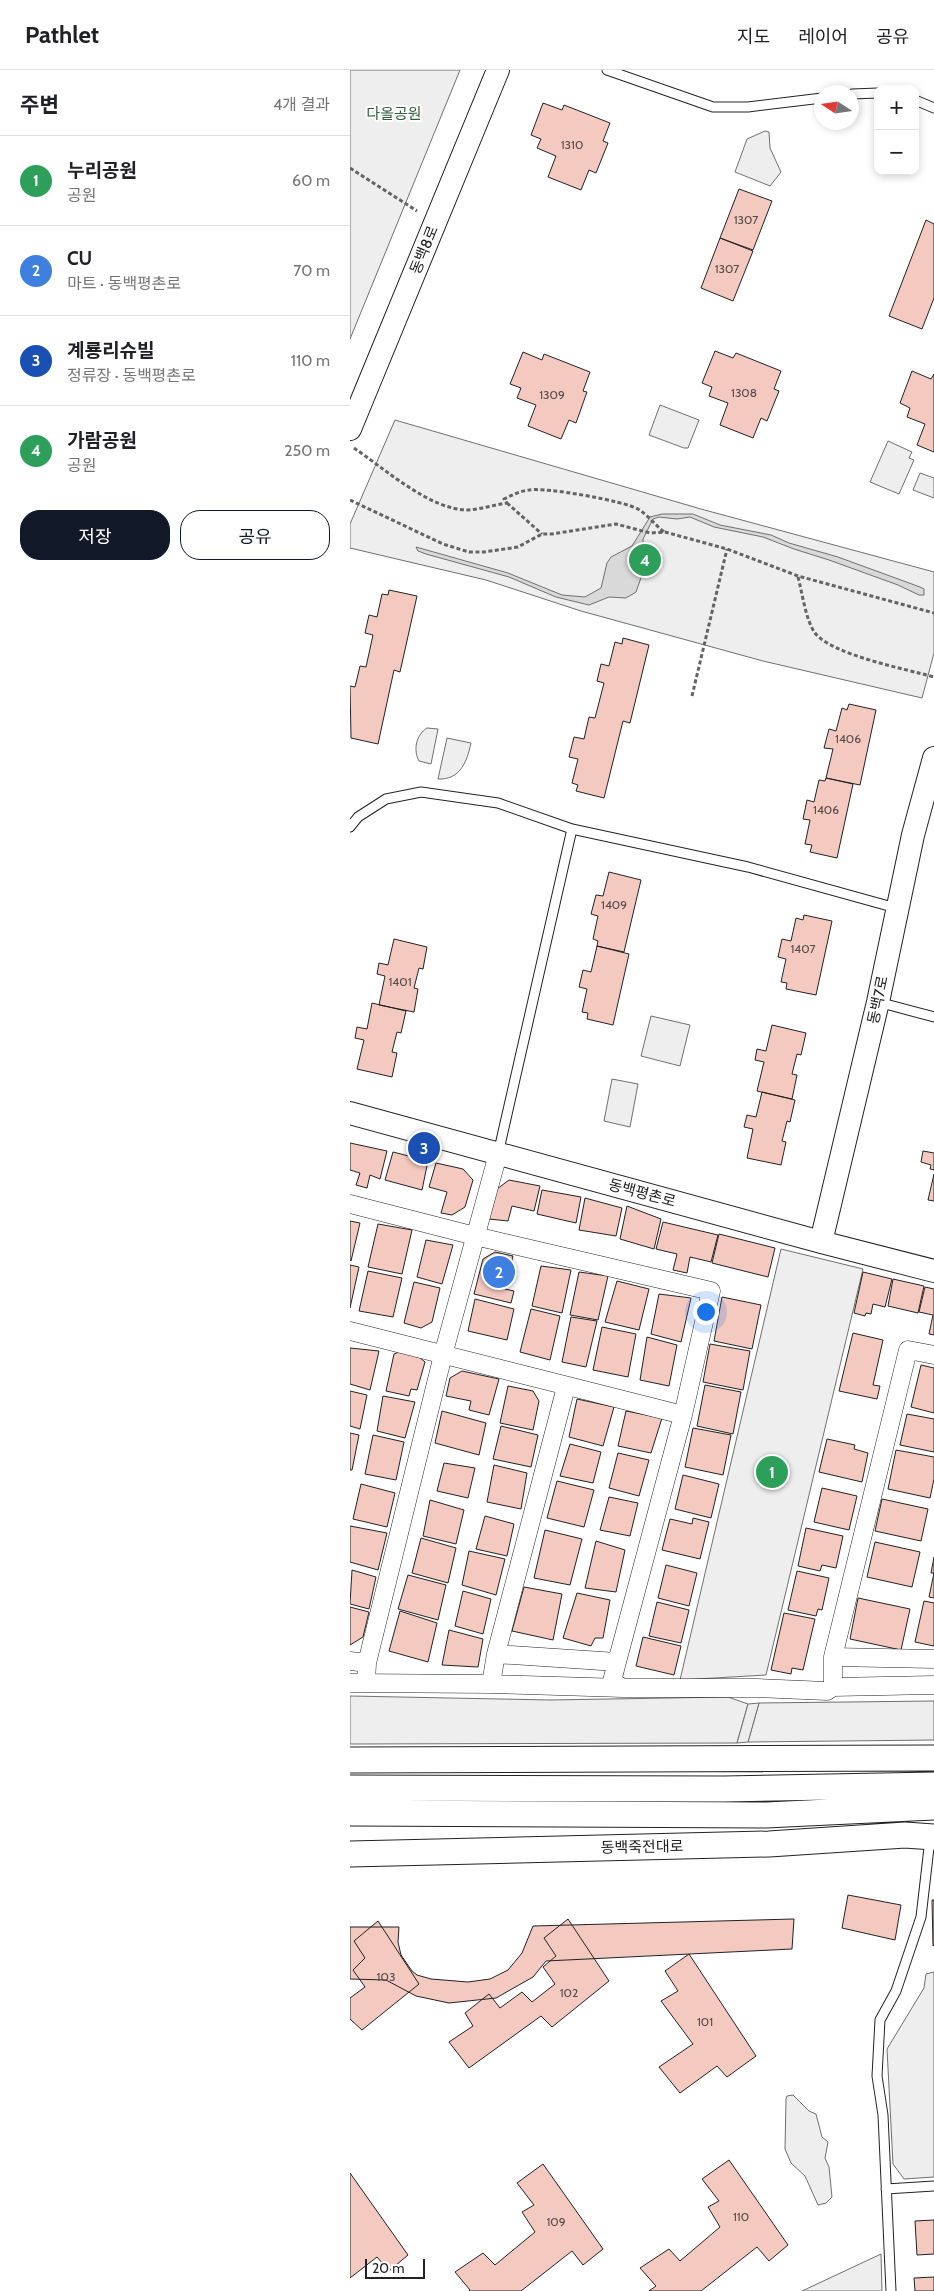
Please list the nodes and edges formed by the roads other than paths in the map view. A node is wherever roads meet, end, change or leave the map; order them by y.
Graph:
1 (498, 70) edge
2 (607, 70) edge
3 (874, 93) edge
4 (859, 94) edge
5 (814, 99) edge
6 (919, 102) edge
7 (934, 108) edge
8 (350, 429) edge
9 (934, 758) edge
10 (350, 827) edge
11 (572, 829) junction
12 (896, 908) junction
13 (878, 1002) junction
14 (934, 1017) edge
15 (350, 1113) edge
16 (498, 1154) junction
17 (350, 1204) edge
18 (474, 1236) junction
19 (821, 1242) junction
20 (934, 1271) edge
21 (350, 1331) edge
22 (443, 1355) junction
23 (934, 1355) edge
24 (566, 1387) junction
25 (683, 1415) junction
26 (496, 1654) junction
27 (834, 1657) junction
28 (934, 1659) edge
29 (359, 1662) edge
30 (617, 1662) junction
31 (358, 1683) edge
32 (491, 1684) junction
33 (934, 1684) edge
34 (832, 1687) junction
35 (623, 1688) junction
36 (934, 1758) edge
37 (350, 1760) edge
38 (934, 1786) edge
39 (350, 1788) edge
40 (934, 1808) edge
41 (350, 1813) edge
42 (766, 1815) junction
43 (905, 1834) junction
44 (932, 1837) edge
45 (350, 1854) edge
46 (930, 1877) edge
47 (934, 2186) edge
48 (886, 2190) junction
49 (891, 2291) edge

1 - 8 street, 동백8로
2 - 5 lane
3 - 4 lane
6 - 7 lane
9 - 12 street, 동백7로
10 - 11 lane
11 - 12 lane
11 - 16 lane
12 - 13 street, 동백7로
13 - 14 lane
13 - 19 street, 동백7로
15 - 16 street, 동백평촌로
16 - 18 street
16 - 19 street, 동백평촌로
17 - 18 street
18 - 22 street
18 - 25 street
19 - 20 street, 동백평촌로
21 - 22 street
22 - 24 street
22 - 29 street
23 - 27 street
24 - 25 street
24 - 26 street
25 - 30 street
26 - 30 street
26 - 32 street
27 - 28 street
27 - 34 street
29 - 31 street
30 - 35 street
31 - 32 street
32 - 35 street
33 - 34 street
34 - 35 street
36 - 37 main road
38 - 39 main road
40 - 42 main road, 동백죽전대로
41 - 42 main road, 동백죽전대로
42 - 43 main road
43 - 44 main road, 동백죽전대로
43 - 45 main road, 동백죽전대로
44 - 46 lane
46 - 48 lane
47 - 48 lane
48 - 49 lane

